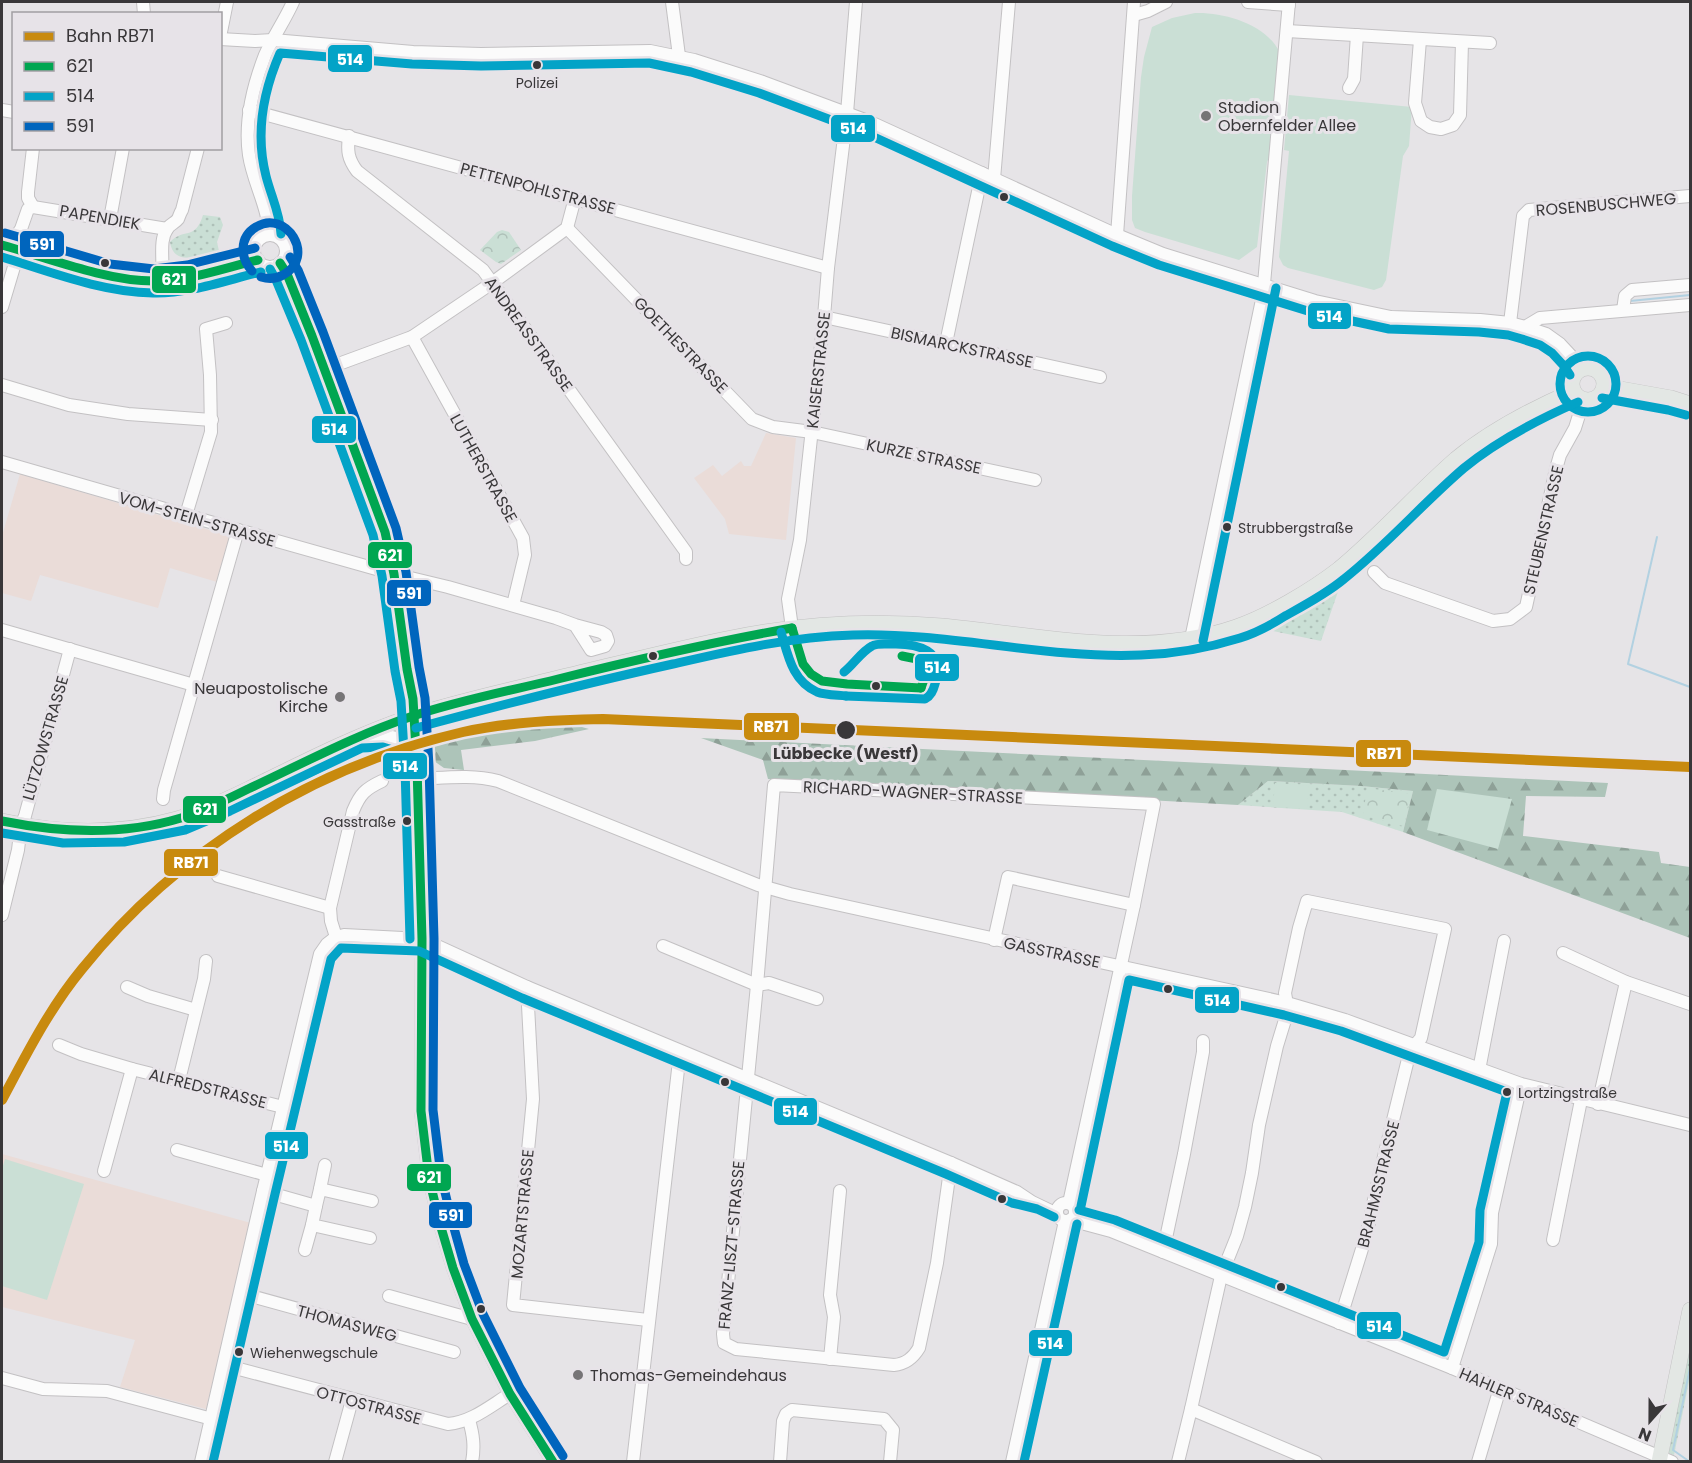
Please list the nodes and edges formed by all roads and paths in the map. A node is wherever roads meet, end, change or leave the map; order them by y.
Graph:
1 (227, 2) edge
2 (293, 2) edge
3 (672, 2) edge
4 (856, 2) edge
5 (1009, 2) edge
6 (1134, 2) edge
7 (1166, 2) edge
8 (1248, 2) edge
9 (1289, 3) edge
10 (1134, 15) junction
11 (222, 28) edge
12 (1287, 31) junction
13 (1357, 36) junction
14 (222, 38) edge
15 (273, 40) junction
16 (1420, 40) junction
17 (1462, 42) junction
18 (1490, 43) dead end
19 (679, 56) junction
20 (1349, 88) dead end
21 (249, 110) junction
22 (847, 113) junction
23 (349, 136) junction
24 (33, 150) edge
25 (123, 150) edge
26 (197, 150) edge
27 (982, 173) junction
28 (994, 179) junction
29 (1690, 196) edge
30 (575, 198) junction
31 (33, 207) junction
32 (110, 219) junction
33 (567, 228) junction
34 (167, 229) junction
35 (269, 235) junction
36 (1117, 235) junction
37 (11, 242) edge
38 (2, 245) edge
39 (256, 255) junction
40 (280, 263) junction
41 (828, 268) junction
42 (161, 276) junction
43 (492, 282) junction
44 (1690, 285) edge
45 (1264, 286) junction
46 (1690, 305) edge
47 (2, 307) edge
48 (1623, 310) junction
49 (824, 317) junction
50 (226, 323) dead end
51 (1510, 323) junction
52 (1525, 327) junction
53 (412, 337) junction
54 (946, 343) junction
55 (325, 369) junction
56 (1580, 369) junction
57 (1100, 377) dead end
58 (2, 385) edge
59 (1604, 386) junction
60 (1578, 395) junction
61 (1690, 404) edge
62 (212, 420) junction
63 (812, 432) junction
64 (2, 462) edge
65 (1035, 480) dead end
66 (186, 515) junction
67 (238, 530) junction
68 (686, 559) dead end
69 (1374, 572) dead end
70 (394, 574) junction
71 (513, 605) junction
72 (574, 625) dead end
73 (792, 628) junction
74 (2, 630) edge
75 (1191, 639) junction
76 (70, 650) junction
77 (194, 685) junction
78 (413, 716) junction
79 (359, 736) junction
80 (417, 773) junction
81 (382, 781) dead end
82 (163, 799) dead end
83 (2, 821) edge
84 (21, 825) junction
85 (218, 876) dead end
86 (765, 887) junction
87 (1134, 905) junction
88 (330, 908) junction
89 (2, 915) edge
90 (336, 937) junction
91 (422, 939) junction
92 (994, 940) junction
93 (1504, 941) dead end
94 (663, 946) dead end
95 (1563, 953) dead end
96 (206, 961) dead end
97 (1120, 966) junction
98 (1626, 982) junction
99 (757, 985) junction
100 (127, 987) dead end
101 (526, 987) junction
102 (817, 999) dead end
103 (1287, 1003) junction
104 (1690, 1004) edge
105 (196, 1010) junction
106 (1203, 1041) dead end
107 (58, 1045) dead end
108 (1414, 1046) junction
109 (682, 1052) junction
110 (132, 1068) junction
111 (1479, 1070) junction
112 (747, 1079) junction
113 (179, 1080) junction
114 (1521, 1084) junction
115 (1581, 1100) junction
116 (1598, 1104) junction
117 (283, 1107) junction
118 (1690, 1125) edge
119 (177, 1150) dead end
120 (951, 1163) junction
121 (325, 1165) dead end
122 (104, 1171) dead end
123 (267, 1176) junction
124 (320, 1189) junction
125 (263, 1191) junction
126 (840, 1191) dead end
127 (372, 1201) dead end
128 (316, 1206) junction
129 (1066, 1212) junction
130 (312, 1225) junction
131 (370, 1238) dead end
132 (1553, 1240) dead end
133 (304, 1251) dead end
134 (1163, 1252) junction
135 (1221, 1276) junction
136 (240, 1293) junction
137 (389, 1296) dead end
138 (1690, 1310) edge
139 (472, 1319) junction
140 (648, 1320) junction
141 (1339, 1323) junction
142 (454, 1352) dead end
143 (830, 1359) junction
144 (224, 1365) junction
145 (1452, 1368) junction
146 (2, 1378) edge
147 (1500, 1389) junction
148 (510, 1394) junction
149 (352, 1400) junction
150 (1191, 1409) junction
151 (212, 1419) junction
152 (469, 1420) junction
153 (1664, 1460) edge
154 (201, 1461) edge
155 (335, 1461) edge
156 (472, 1461) edge
157 (553, 1461) edge
158 (633, 1461) edge
159 (780, 1461) edge
160 (890, 1461) edge
161 (1012, 1461) edge
162 (1178, 1461) edge
163 (1316, 1461) edge
164 (1478, 1461) edge

1 - 11 street
2 - 15 street
3 - 19 street
4 - 22 street, KAISERSTRASSE
5 - 28 street
6 - 10 street
7 - 10 street
8 - 9 street
9 - 12 street
10 - 36 street
12 - 13 street
12 - 45 street
13 - 16 street
13 - 20 street
14 - 15 street
15 - 19 street
15 - 21 street
16 - 17 street
16 - 17 street
17 - 18 street
19 - 22 street
21 - 23 street, PETTENPOHLSTRASSE
21 - 35 street
22 - 27 street
22 - 41 street, KAISERSTRASSE
23 - 30 street, PETTENPOHLSTRASSE
23 - 43 street, ANDREASSTRASSE
24 - 31 street
25 - 32 street
26 - 34 street
27 - 28 street
27 - 54 street
28 - 36 street
29 - 51 street, ROSENBUSCHWEG
30 - 33 street
30 - 41 street, PETTENPOHLSTRASSE
31 - 32 street, PAPENDIEK
31 - 37 street
32 - 34 street, PAPENDIEK
33 - 43 street
33 - 63 street, GOETHESTRASSE
34 - 42 street
35 - 39 street
35 - 40 street
36 - 45 street
37 - 38 street
37 - 42 street
37 - 47 street
39 - 40 street
39 - 42 street
40 - 55 street
41 - 49 street, KAISERSTRASSE
43 - 53 street
43 - 68 street, ANDREASSTRASSE
44 - 48 street
45 - 51 street
45 - 75 street
46 - 48 street
48 - 52 street
49 - 54 street, BISMARCKSTRASSE
49 - 63 street, KAISERSTRASSE
50 - 62 street
51 - 52 street
52 - 56 street
53 - 55 street
53 - 71 street, LUTHERSTRASSE
54 - 57 street, BISMARCKSTRASSE
55 - 70 street
56 - 59 main road
56 - 60 main road
58 - 62 street
59 - 60 main road
59 - 61 main road
60 - 69 street, STEUBENSTRASSE
60 - 75 main road
62 - 66 street
63 - 65 street, KURZE STRASSE
63 - 73 street, KAISERSTRASSE
64 - 66 street, VOM-STEIN-STRASSE
66 - 67 street, VOM-STEIN-STRASSE
67 - 70 street, VOM-STEIN-STRASSE
67 - 77 street
70 - 71 street, VOM-STEIN-STRASSE
70 - 78 street
71 - 72 street, VOM-STEIN-STRASSE
73 - 75 main road
73 - 78 main road
74 - 76 street
76 - 77 street
76 - 84 street, LÜTZOWSTRASSE
77 - 82 street
78 - 79 main road
78 - 80 street
79 - 80 street
79 - 84 main road
80 - 86 street, GASSTRASSE
80 - 91 street
81 - 88 street
83 - 84 main road
84 - 89 street, LÜTZOWSTRASSE
85 - 88 street
86 - 87 street, RICHARD-WAGNER-STRASSE
86 - 92 street, GASSTRASSE
86 - 99 street
87 - 92 street
87 - 97 street
88 - 90 street
90 - 91 street
90 - 117 street
91 - 101 street, HAHLER STRASSE
91 - 139 street
92 - 97 street, GASSTRASSE
93 - 111 street
94 - 99 street
95 - 98 street
96 - 105 street
97 - 103 street, GASSTRASSE
97 - 129 street
98 - 104 street
98 - 116 street
99 - 102 street
99 - 112 street
100 - 105 street
101 - 109 street, HAHLER STRASSE
101 - 140 street, MOZARTSTRASSE
103 - 108 street, GASSTRASSE
103 - 108 street, BRAHMSSTRASSE
103 - 135 street
105 - 113 street
106 - 134 street
107 - 110 street, ALFREDSTRASSE
108 - 111 street, GASSTRASSE
108 - 141 street, BRAHMSSTRASSE
109 - 112 street, HAHLER STRASSE
109 - 140 street
110 - 113 street, ALFREDSTRASSE
110 - 122 street, ALFREDSTRASSE
111 - 114 street, GASSTRASSE
112 - 120 street, HAHLER STRASSE
112 - 143 street, FRANZ-LISZT-STRASSE
113 - 117 street, ALFREDSTRASSE
114 - 115 street, GASSTRASSE
114 - 145 street
115 - 116 street, GASSTRASSE
115 - 132 street
116 - 118 street, GASSTRASSE
117 - 123 street
119 - 123 street
120 - 129 street, HAHLER STRASSE
120 - 143 street, FRANZ-LISZT-STRASSE
121 - 124 street
123 - 125 street
124 - 127 street
124 - 128 street
125 - 128 street
125 - 136 street
126 - 143 street
128 - 130 street
129 - 134 street, HAHLER STRASSE
129 - 161 street
130 - 131 street
130 - 133 street
134 - 135 street, HAHLER STRASSE
135 - 141 street, HAHLER STRASSE
135 - 150 street
136 - 142 street, THOMASWEG
136 - 144 street
137 - 139 street
138 - 153 main road
139 - 148 street
140 - 158 street
141 - 145 street, HAHLER STRASSE
144 - 149 street, OTTOSTRASSE
144 - 151 street
145 - 147 street, HAHLER STRASSE
146 - 151 street
147 - 153 street, HAHLER STRASSE
147 - 164 street
148 - 152 street, OTTOSTRASSE
148 - 157 street
149 - 152 street, OTTOSTRASSE
149 - 155 street
150 - 162 street
150 - 163 street
151 - 154 street
152 - 156 street
159 - 160 street

